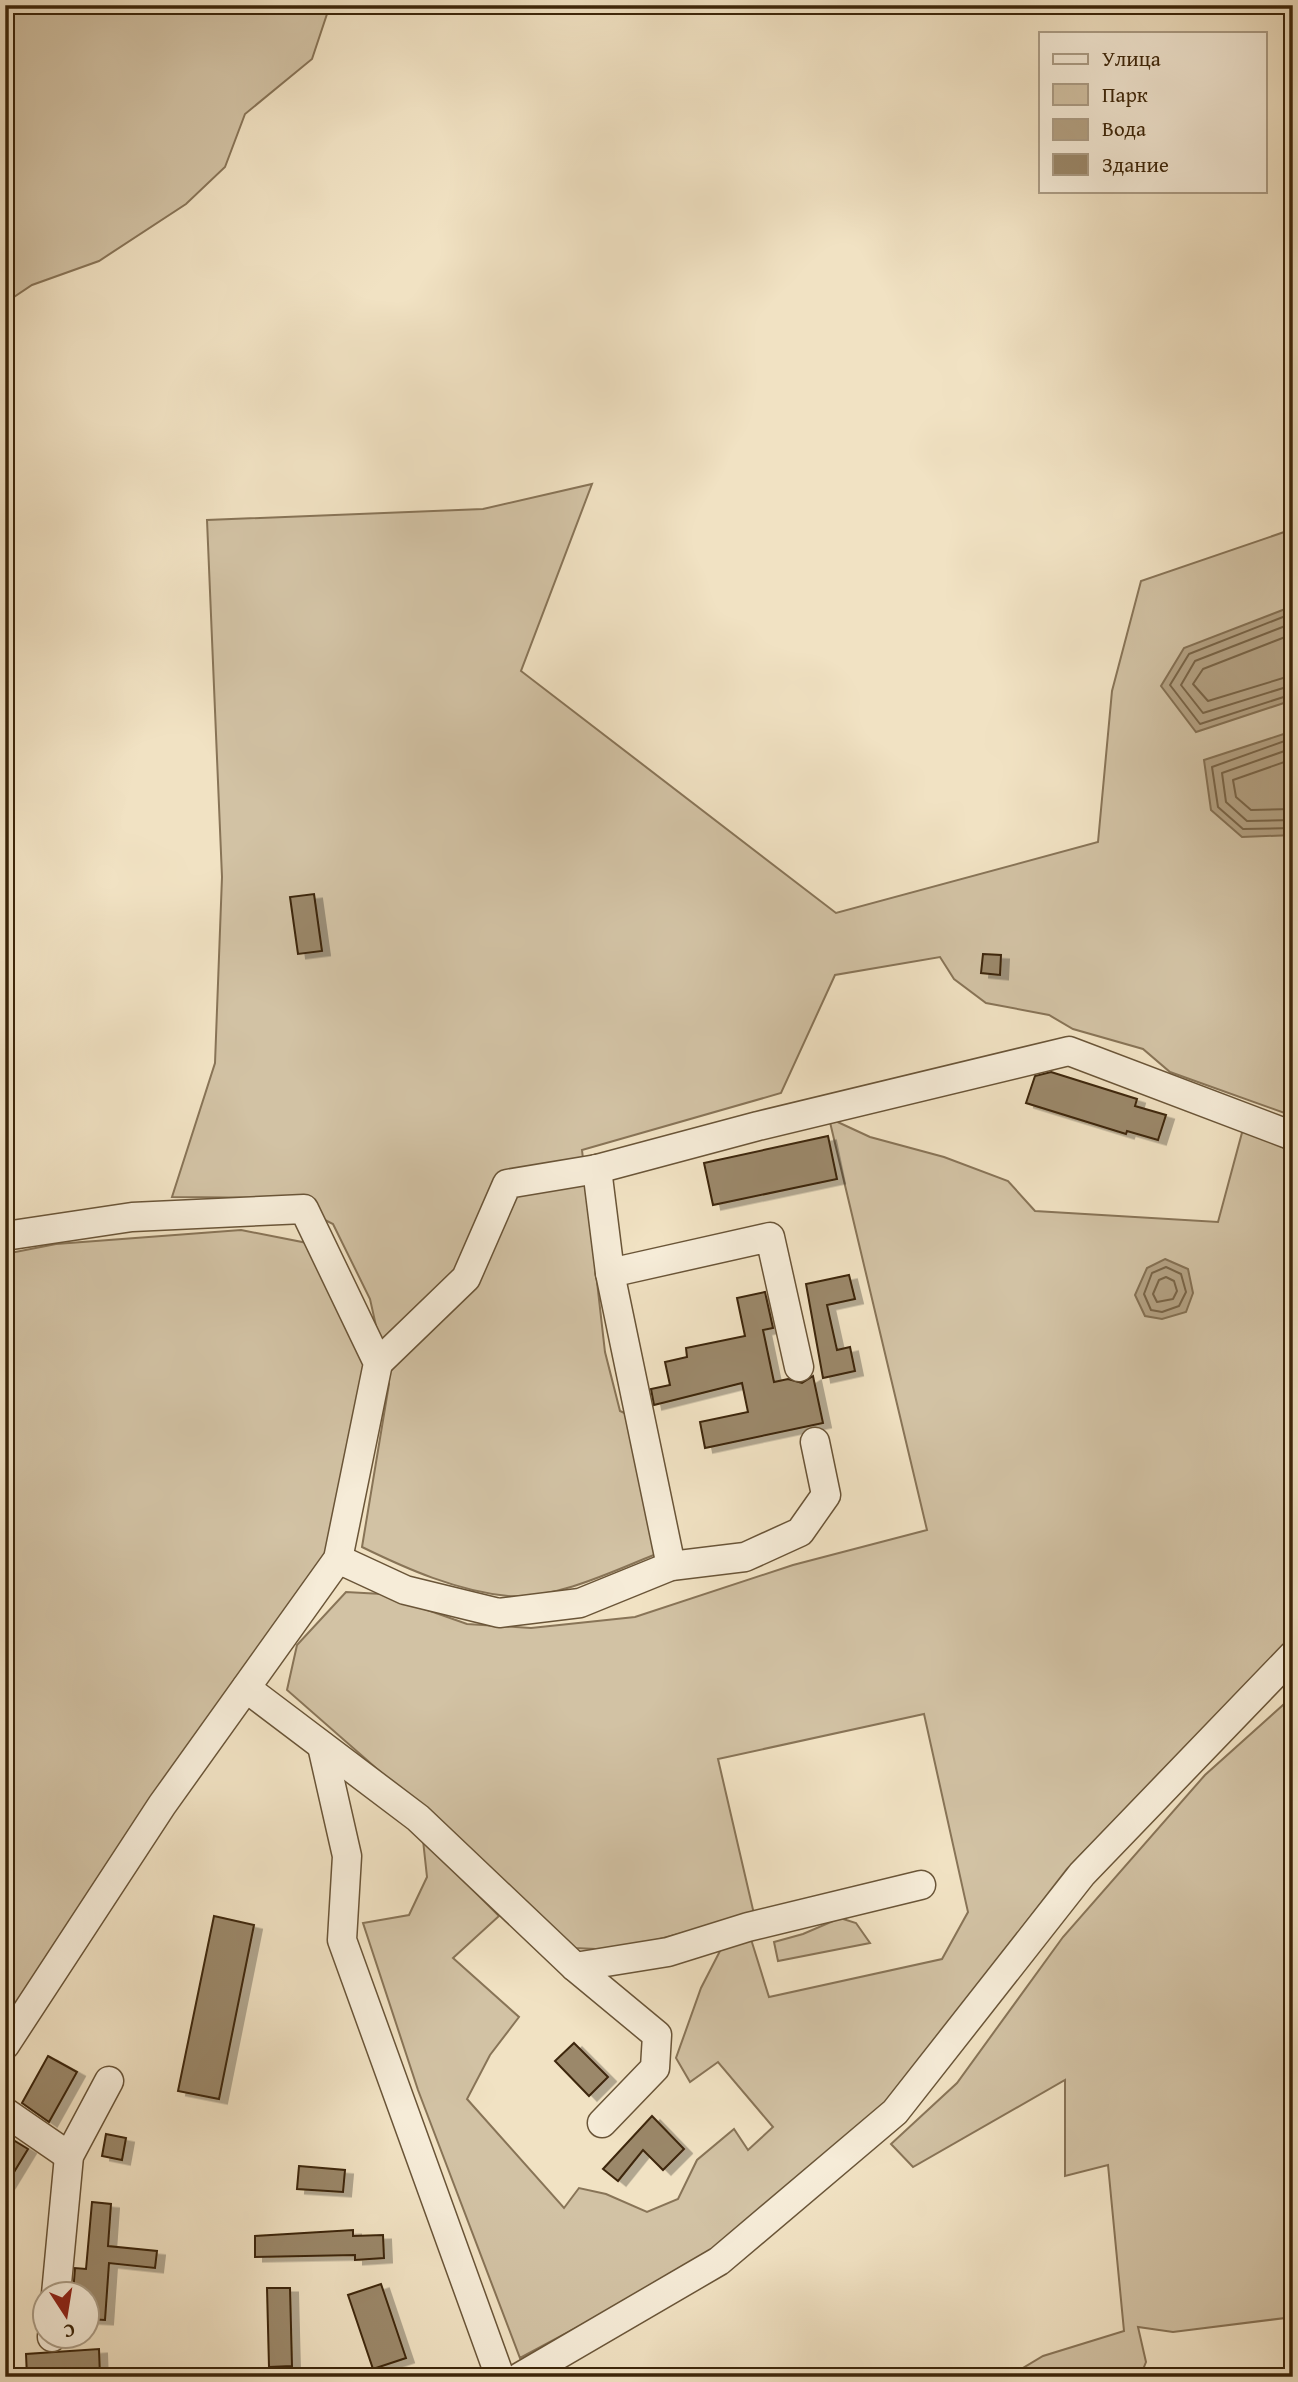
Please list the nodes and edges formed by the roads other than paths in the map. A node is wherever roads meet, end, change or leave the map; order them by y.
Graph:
1 (1293, 1136) edge
2 (597, 1169) junction
3 (5, 1236) edge
4 (610, 1273) junction
5 (378, 1363) junction
6 (799, 1367) dead end
7 (815, 1442) dead end
8 (338, 1559) junction
9 (671, 1566) junction
10 (1293, 1655) edge
11 (246, 1688) junction
12 (322, 1746) junction
13 (921, 1885) dead end
14 (575, 1967) junction
15 (5, 2045) edge
16 (109, 2081) dead end
17 (5, 2112) edge
18 (602, 2123) dead end
19 (69, 2156) junction
20 (57, 2280) edge
21 (500, 2377) edge
22 (520, 2377) edge

1 - 2 street
2 - 4 street
2 - 5 street
3 - 5 street
4 - 6 street
4 - 9 street
5 - 8 street
7 - 9 street
8 - 9 street
8 - 11 street
10 - 22 street
11 - 12 street
11 - 15 street
12 - 14 street
12 - 21 street
13 - 14 street
14 - 18 street
16 - 19 street
17 - 19 street
19 - 20 street

